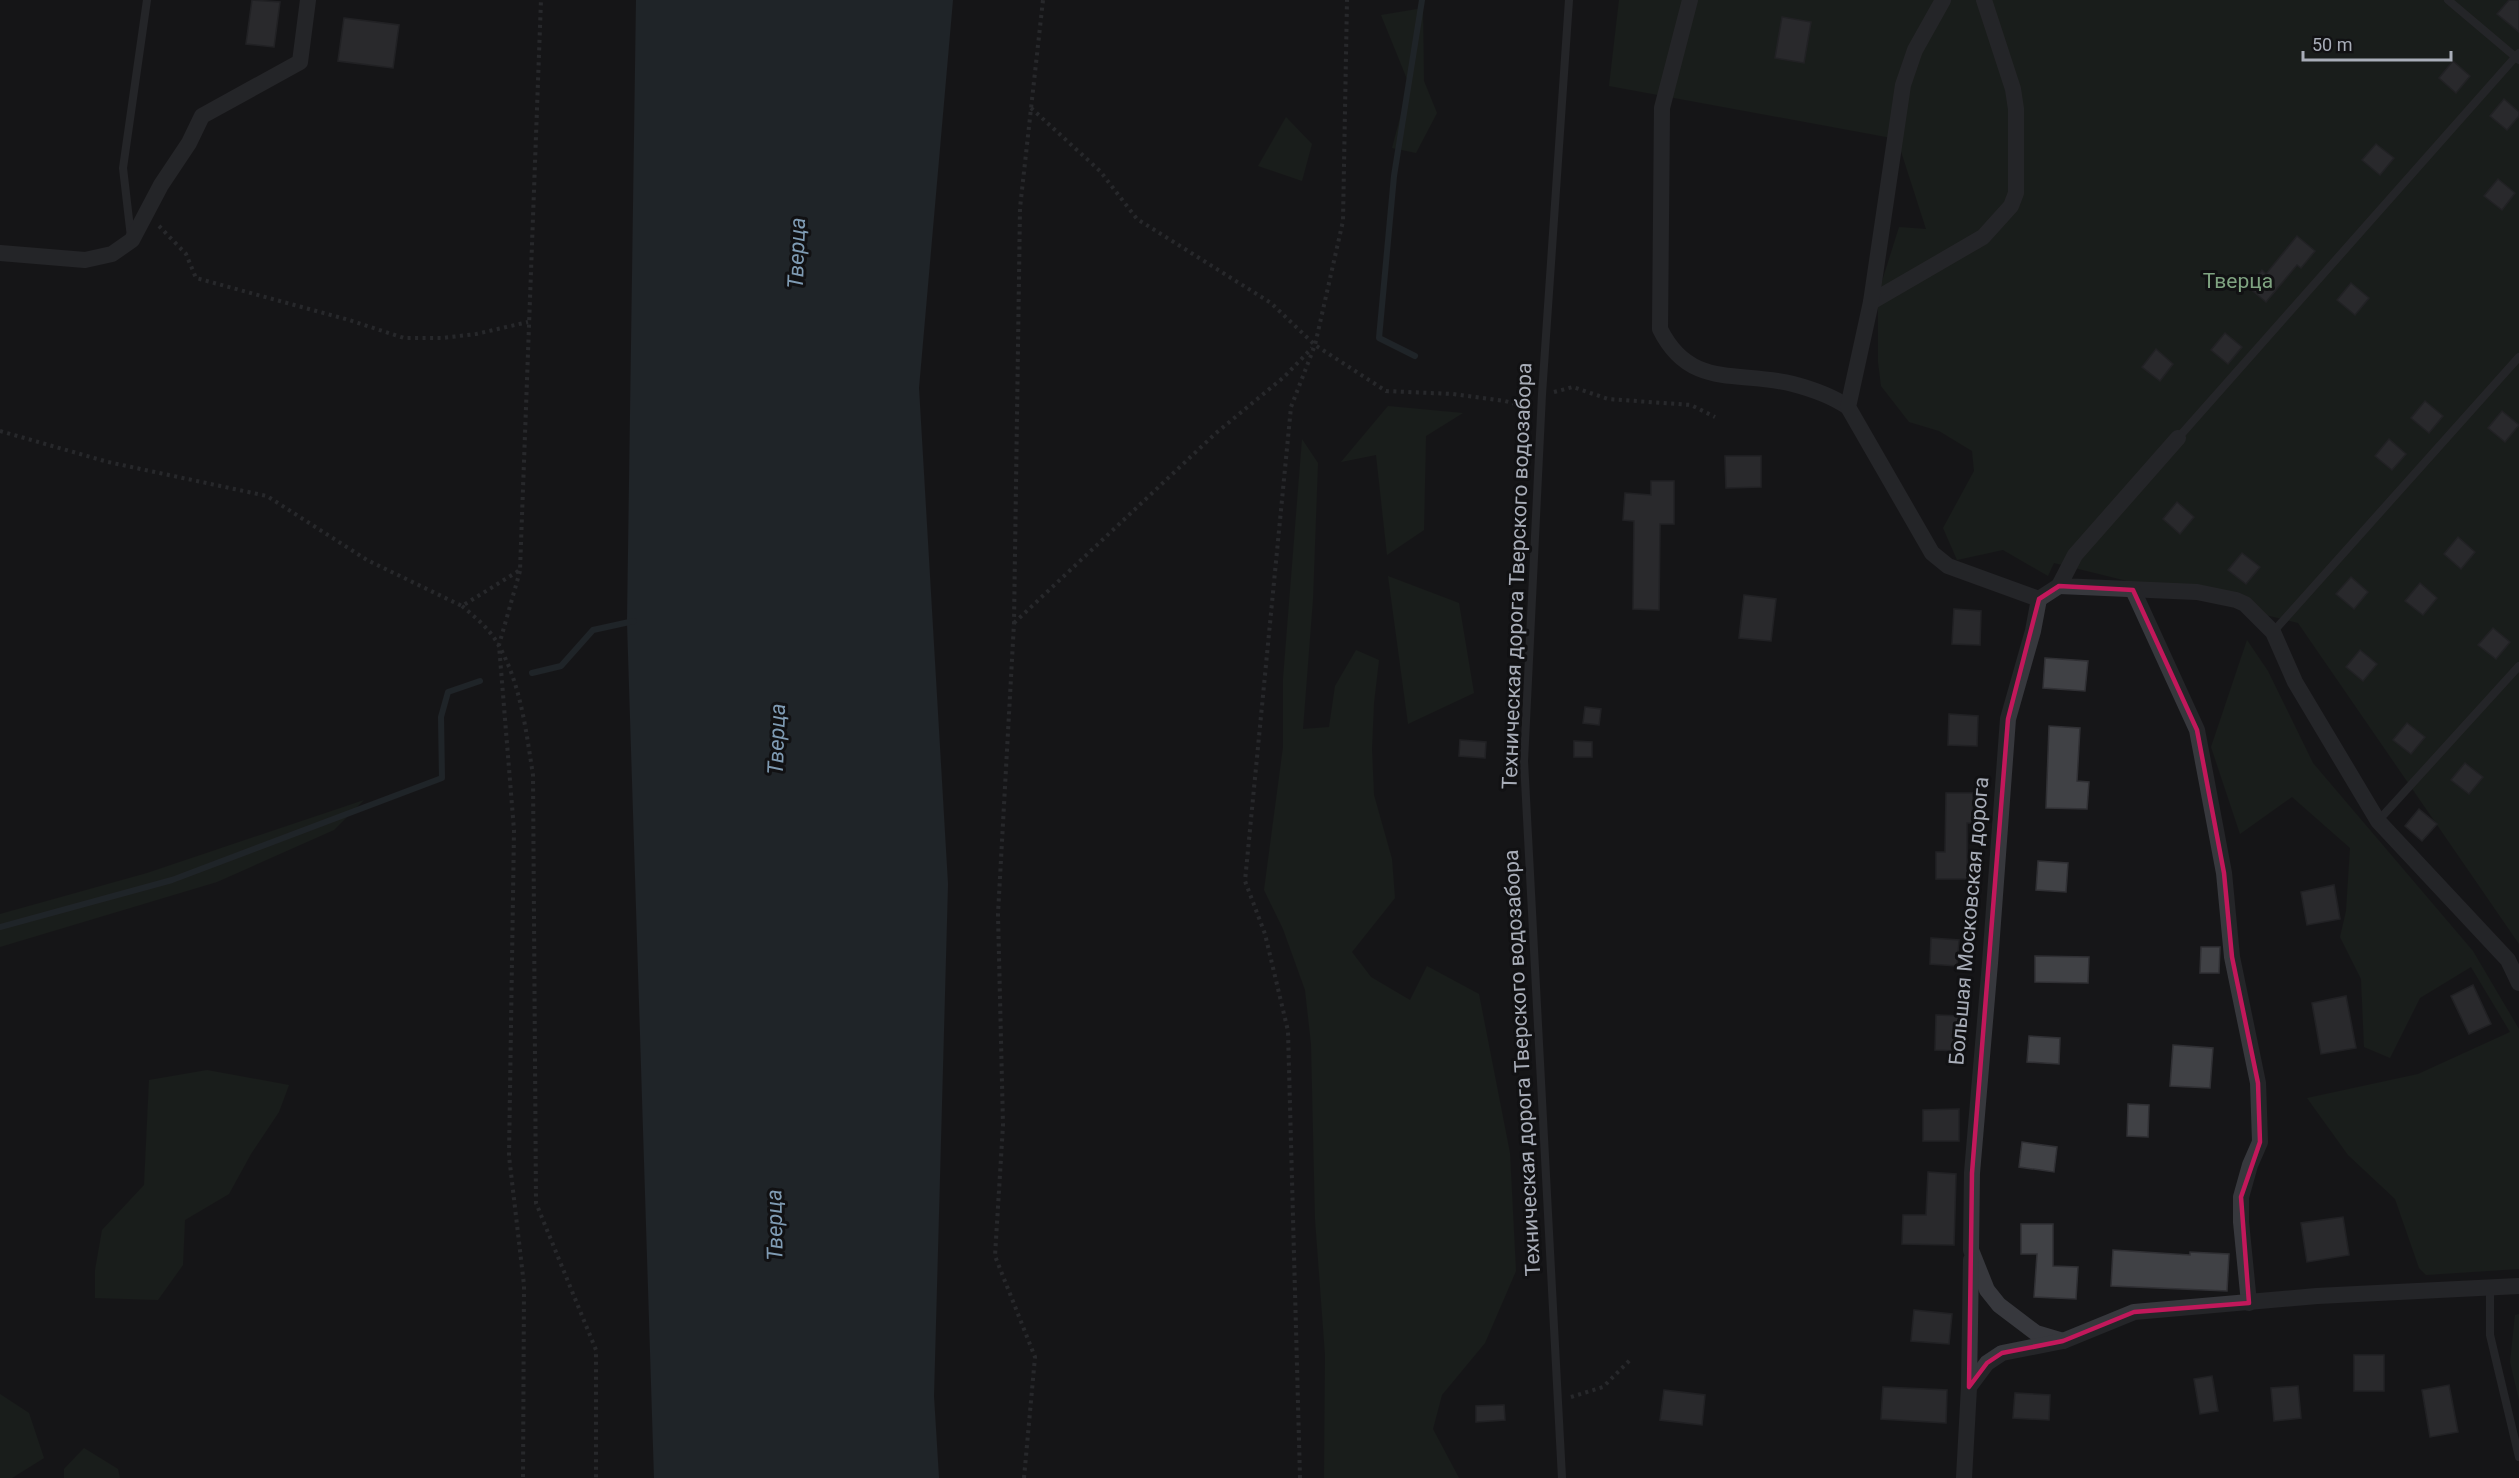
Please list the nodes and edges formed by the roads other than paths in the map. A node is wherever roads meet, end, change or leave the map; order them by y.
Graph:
1 (147, 0) edge
2 (308, 0) edge
3 (1569, 0) edge
4 (1690, 0) edge
5 (1943, 0) edge
6 (1983, 0) edge
7 (2448, 0) edge
8 (2518, 57) edge
9 (132, 240) junction
10 (0, 253) edge
11 (1871, 302) junction
12 (2519, 357) edge
13 (1848, 407) junction
14 (2178, 438) joint
15 (2060, 586) junction
16 (2133, 590) junction
17 (2039, 599) junction
18 (2274, 632) junction
19 (2519, 666) edge
20 (2378, 821) junction
21 (2519, 983) edge
22 (1971, 1250) junction
23 (2519, 1286) edge
24 (2490, 1288) junction
25 (2249, 1303) junction
26 (2063, 1341) junction
27 (1969, 1387) junction
28 (2519, 1457) edge
29 (1562, 1478) edge
30 (1964, 1478) edge

1 - 9 lane
2 - 9 street
3 - 29 lane, Техническая дорога Тверского водозабора
4 - 13 street
5 - 11 street
6 - 11 street
7 - 8 lane
8 - 14 lane
9 - 10 street
11 - 13 street
12 - 18 lane
13 - 17 street
14 - 15 street
15 - 16 street
15 - 17 street
16 - 18 street
16 - 25 street
17 - 22 street, Большая Московская дорога
18 - 20 street
19 - 20 lane
20 - 21 street
22 - 26 street, Большая Московская дорога
22 - 27 street, Большая Московская дорога
23 - 24 street
24 - 25 street
24 - 28 lane
25 - 26 street
26 - 27 street
27 - 30 street, Большая Московская дорога

